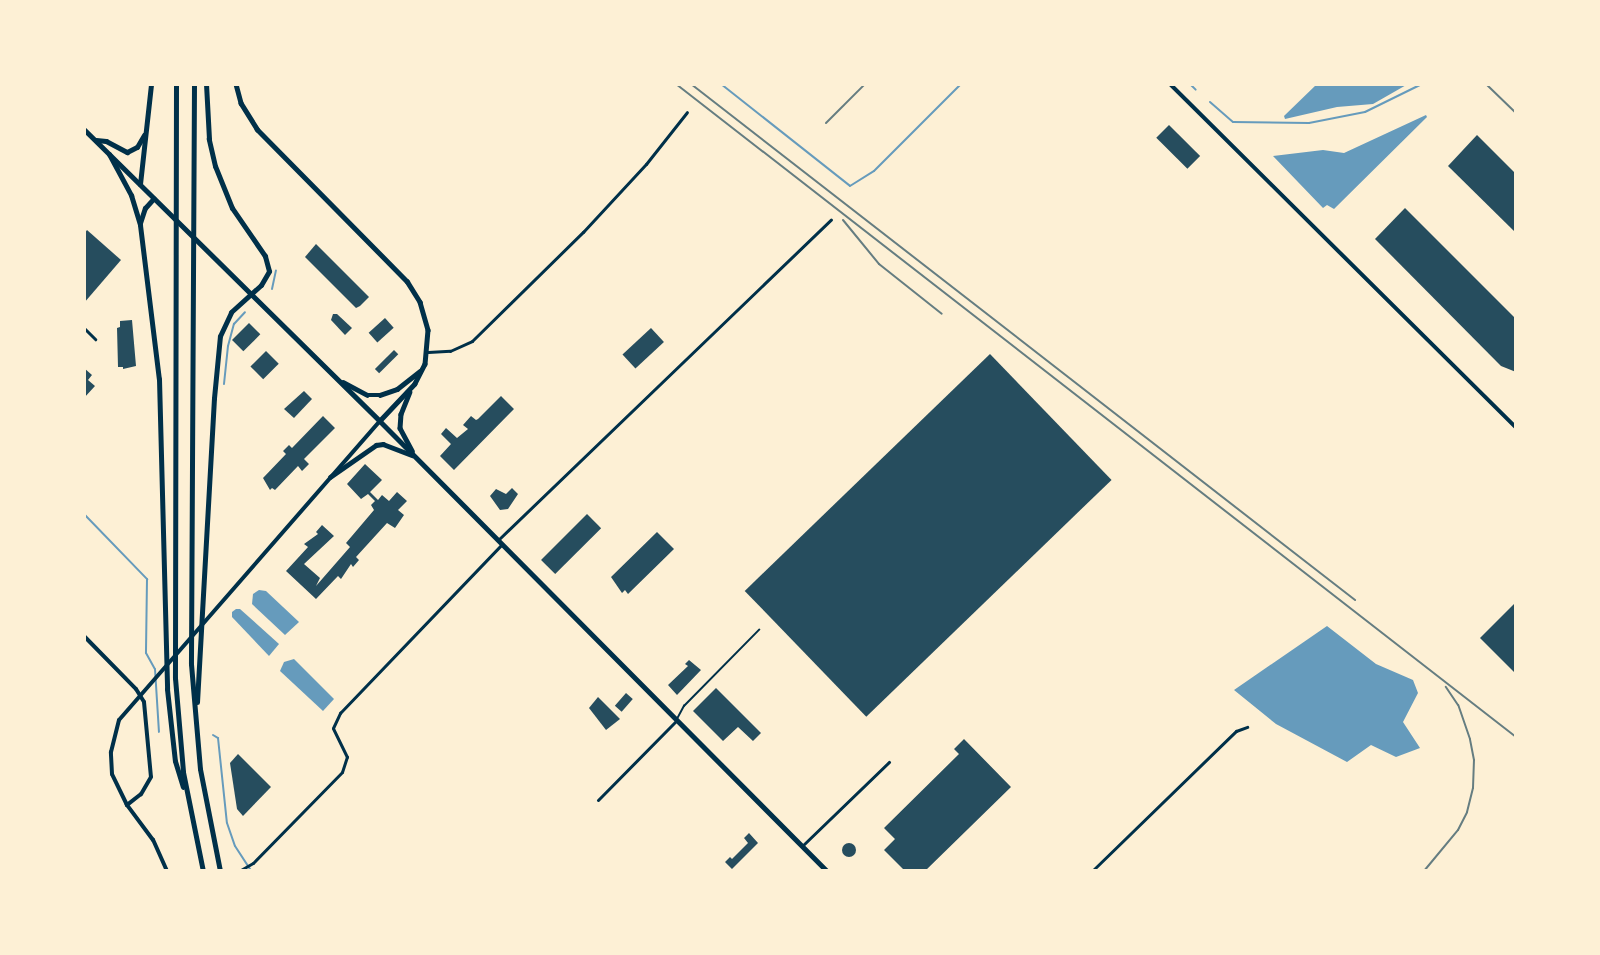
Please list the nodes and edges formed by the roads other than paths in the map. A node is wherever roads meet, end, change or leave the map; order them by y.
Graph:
1 (151, 84) edge
2 (176, 84) edge
3 (194, 84) edge
4 (206, 84) edge
5 (236, 84) edge
6 (1170, 84) edge
7 (687, 112) dead end
8 (147, 128) junction
9 (85, 133) edge
10 (96, 140) junction
11 (109, 154) junction
12 (140, 184) junction
13 (154, 198) junction
14 (831, 220) dead end
15 (140, 225) junction
16 (250, 293) junction
17 (84, 328) edge
18 (94, 339) dead end
19 (428, 352) junction
20 (423, 369) junction
21 (336, 378) junction
22 (415, 384) junction
23 (380, 422) junction
24 (1516, 427) edge
25 (414, 456) junction
26 (330, 477) junction
27 (500, 542) junction
28 (759, 630) dead end
29 (84, 636) edge
30 (676, 720) junction
31 (195, 723) junction
32 (1247, 726) dead end
33 (889, 762) dead end
34 (188, 800) junction
35 (598, 800) dead end
36 (127, 805) junction
37 (801, 846) junction
38 (167, 871) edge
39 (203, 871) edge
40 (220, 871) edge
41 (239, 871) edge
42 (826, 871) edge
43 (1092, 871) edge

1 - 8 highway
2 - 34 highway
3 - 31 highway
4 - 16 highway
5 - 19 main road
6 - 24 street
7 - 19 street
8 - 10 highway
8 - 12 highway
9 - 10 main road
10 - 11 main road
11 - 12 main road
11 - 15 highway
12 - 13 main road
13 - 15 highway
13 - 16 main road
14 - 27 street
15 - 34 highway
16 - 21 main road
16 - 31 highway
17 - 18 street
19 - 20 main road
20 - 21 main road
20 - 22 main road
21 - 23 main road
22 - 23 main road
22 - 25 main road
23 - 25 main road
23 - 26 street
25 - 26 main road
25 - 27 main road
26 - 36 street
27 - 30 main road
27 - 41 street
28 - 30 lane
29 - 36 street
30 - 35 street
30 - 37 main road
31 - 40 highway
32 - 43 street
33 - 37 street
34 - 39 highway
36 - 38 street
37 - 42 main road

